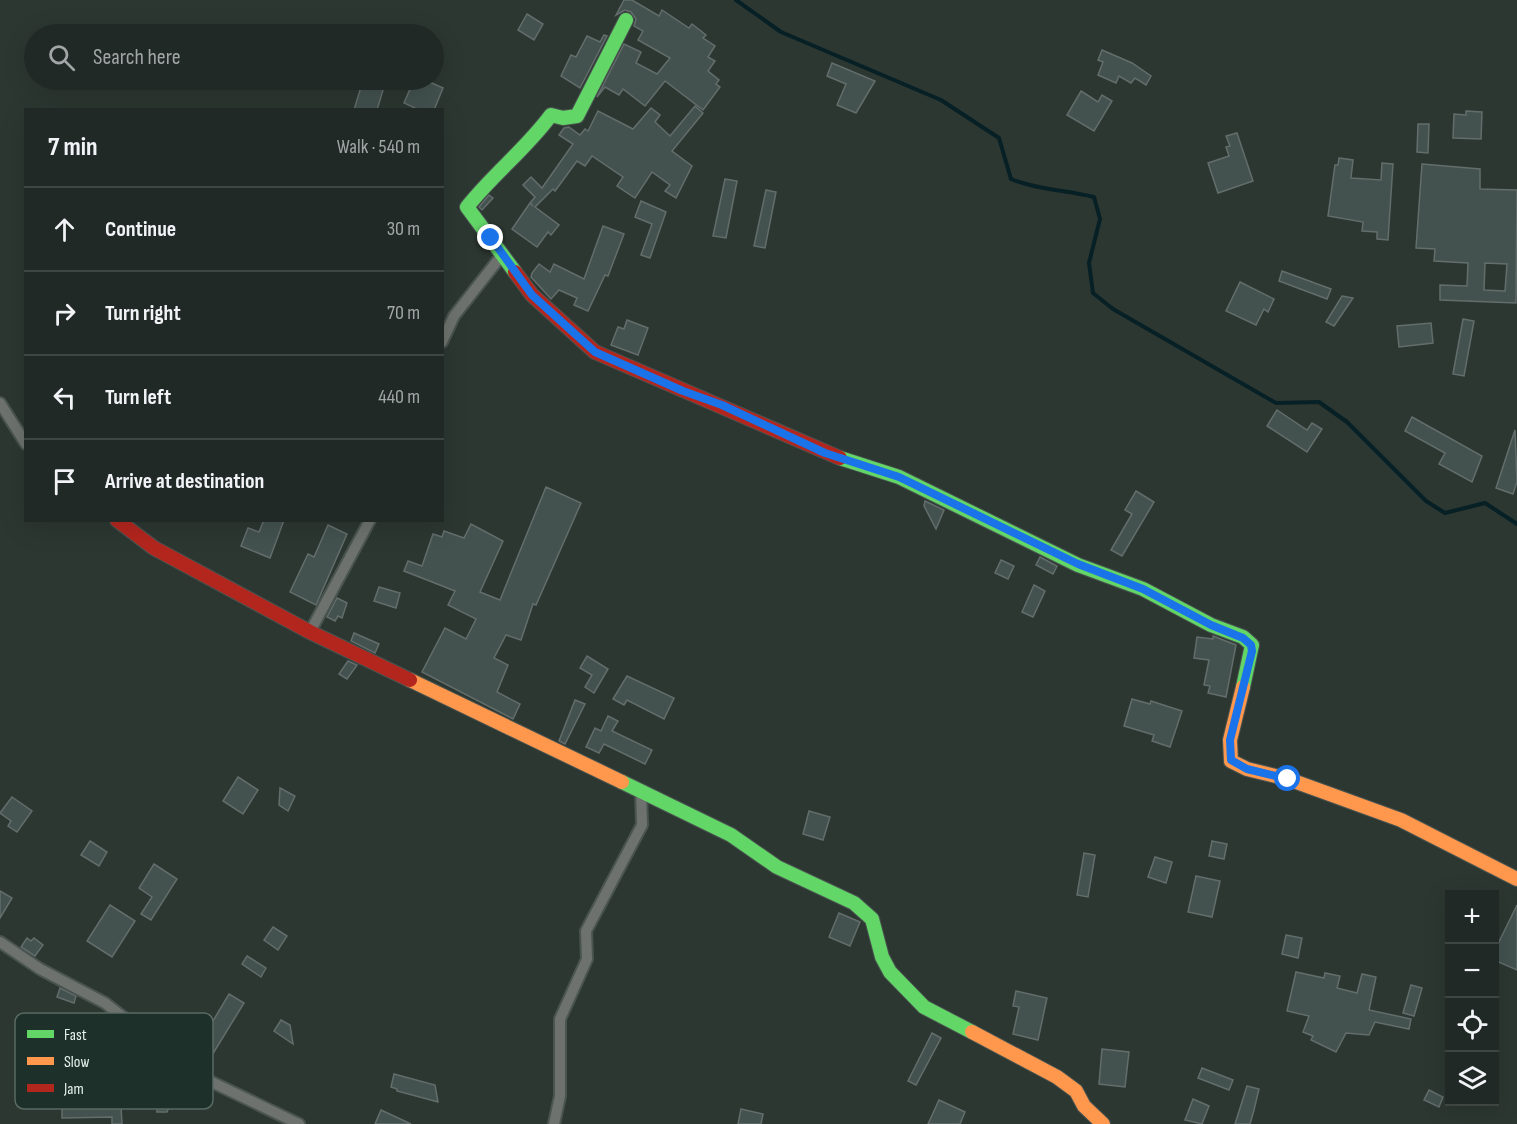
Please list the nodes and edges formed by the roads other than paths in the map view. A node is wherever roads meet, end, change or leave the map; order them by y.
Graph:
1 (626, 20) dead end
2 (502, 255) junction
3 (444, 338) edge
4 (0, 402) edge
5 (24, 441) edge
6 (120, 522) edge
7 (369, 522) edge
8 (310, 632) junction
9 (641, 791) junction
10 (1517, 879) edge
11 (0, 942) edge
12 (118, 1013) edge
13 (213, 1083) edge
14 (299, 1124) edge
15 (554, 1124) edge
16 (1103, 1124) edge

1 - 2 street
2 - 3 street
2 - 10 street
4 - 5 street
6 - 8 street
7 - 8 street
8 - 9 street
9 - 15 street
9 - 16 street
11 - 12 street
13 - 14 street

